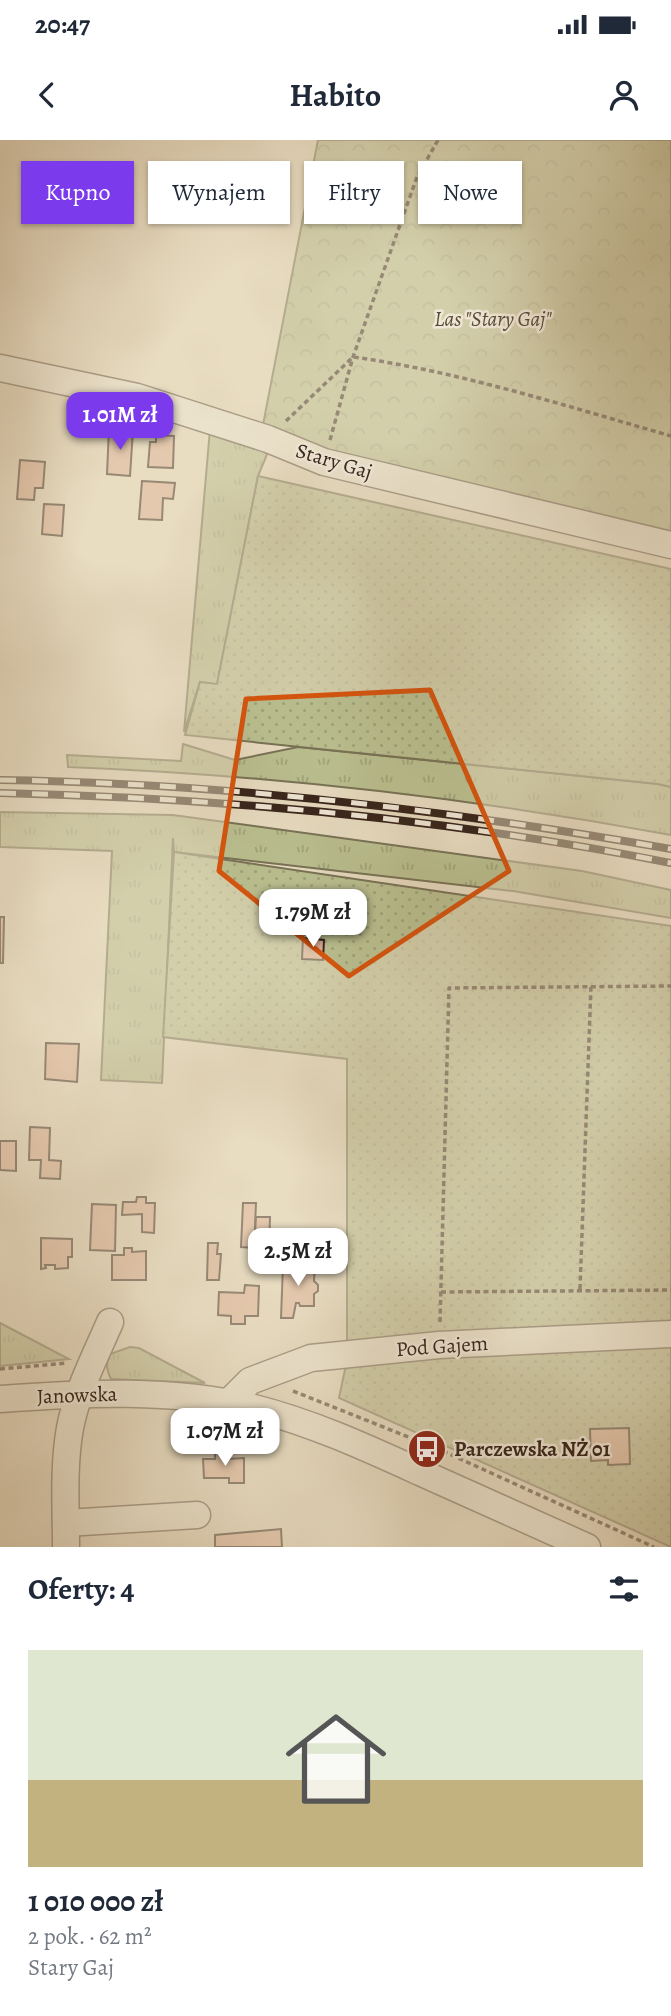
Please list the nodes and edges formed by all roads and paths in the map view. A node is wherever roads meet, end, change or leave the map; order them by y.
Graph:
1 (438, 140) edge
2 (353, 356) junction
3 (0, 368) edge
4 (671, 436) edge
5 (268, 439) junction
6 (324, 462) junction
7 (671, 545) edge
8 (591, 985) junction
9 (671, 986) edge
10 (580, 1289) junction
11 (671, 1290) edge
12 (441, 1292) junction
13 (110, 1322) dead end
14 (671, 1334) edge
15 (439, 1345) junction
16 (94, 1360) junction
17 (0, 1369) edge
18 (289, 1389) dead end
19 (79, 1393) junction
20 (0, 1399) edge
21 (228, 1403) junction
22 (197, 1515) dead end
23 (66, 1535) edge
24 (587, 1547) edge
25 (653, 1547) edge

1 - 2 path
2 - 4 path
2 - 5 path
2 - 6 path
3 - 5 street, Stary Gaj
5 - 6 street, Stary Gaj
6 - 7 street, Stary Gaj
8 - 9 path
8 - 10 path
8 - 12 path
10 - 11 path
10 - 12 path
12 - 15 path
13 - 16 street
14 - 15 street, Pod Gajem
15 - 21 street, Pod Gajem
16 - 17 path
16 - 19 street
18 - 25 path
19 - 20 street, Janowska
19 - 21 street, Janowska
19 - 23 street
21 - 24 street, Janowska
22 - 23 street

